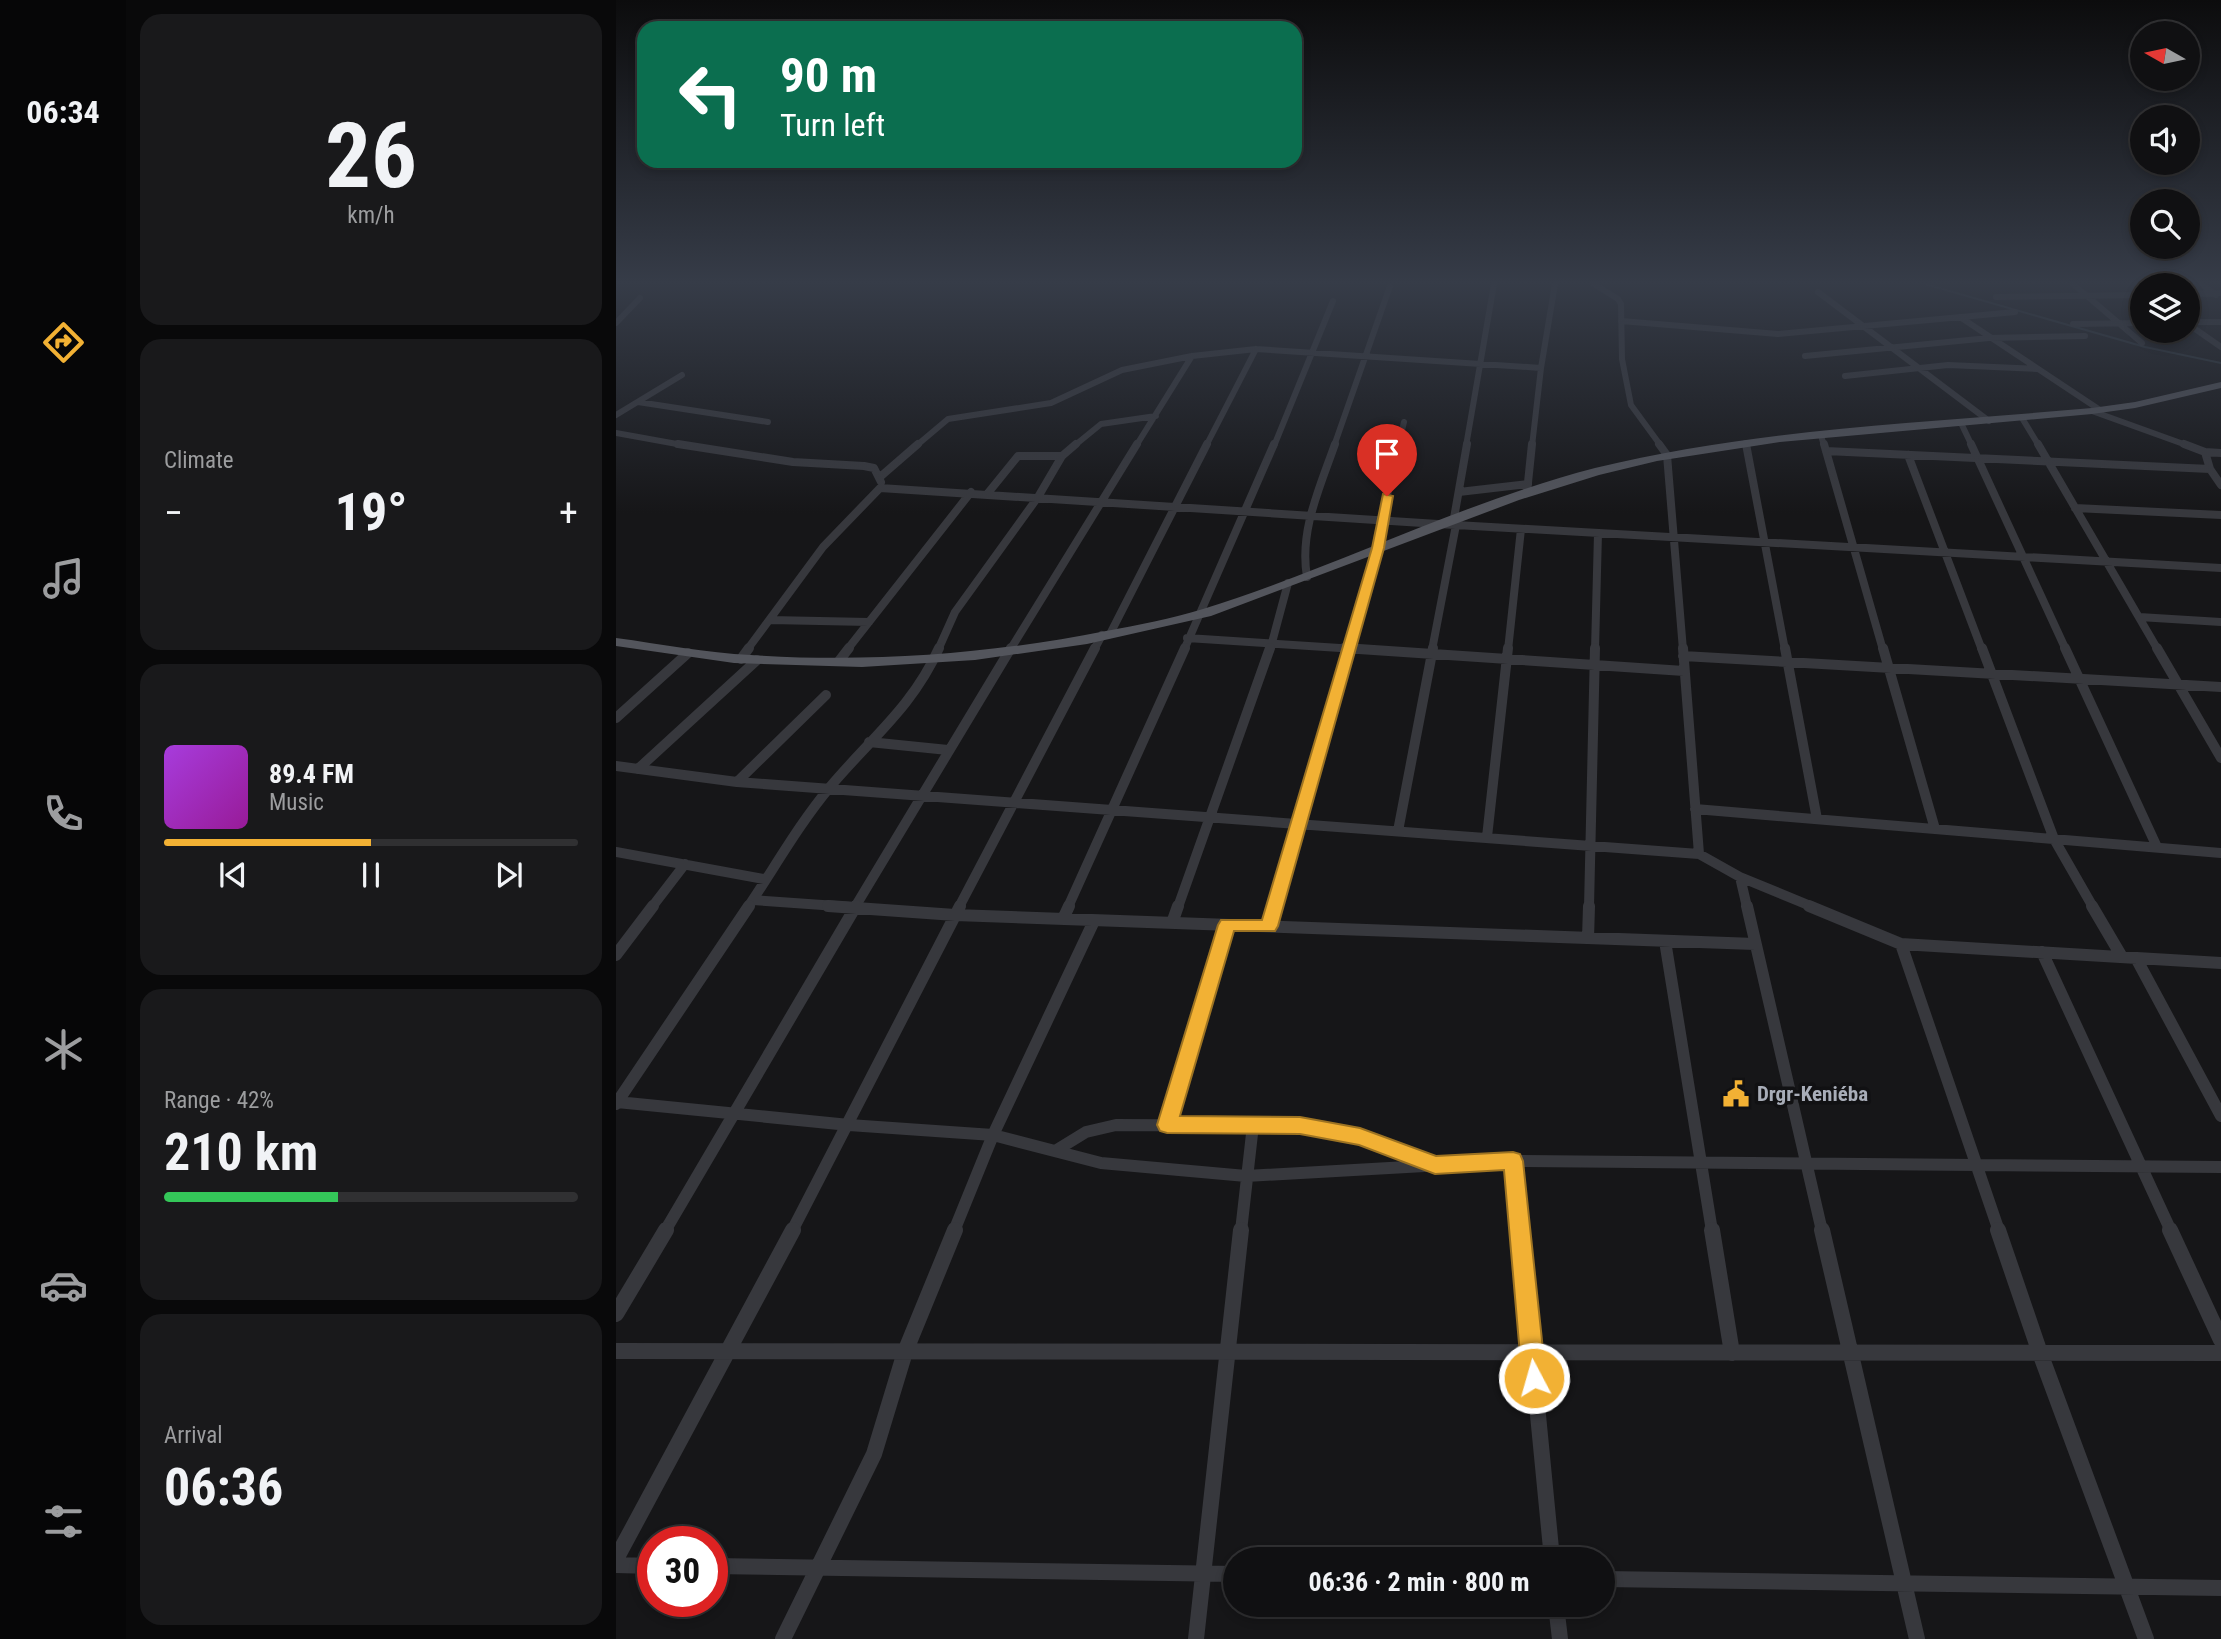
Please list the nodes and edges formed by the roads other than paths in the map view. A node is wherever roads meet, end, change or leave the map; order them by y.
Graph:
1 (1170, 360) edge
2 (1189, 360) edge
3 (1250, 360) edge
4 (1307, 360) edge
5 (1364, 360) edge
6 (1435, 360) edge
7 (1481, 360) edge
8 (1542, 360) edge
9 (1622, 360) edge
10 (1909, 360) edge
11 (2024, 360) edge
12 (1480, 364) junction
13 (1541, 368) junction
14 (1920, 369) junction
15 (2037, 369) junction
16 (682, 375) dead end
17 (1845, 376) dead end
18 (2221, 385) edge
19 (638, 402) junction
20 (2096, 410) junction
21 (616, 415) edge
22 (1156, 416) junction
23 (2022, 418) junction
24 (1989, 421) junction
25 (768, 422) dead end
26 (1404, 422) dead end
27 (1961, 423) junction
28 (616, 433) edge
29 (1821, 435) junction
30 (1746, 443) junction
31 (1826, 451) junction
32 (2205, 452) junction
33 (2221, 453) edge
34 (1667, 455) junction
35 (1908, 455) junction
36 (1062, 456) junction
37 (1978, 458) junction
38 (2047, 462) junction
39 (2210, 469) junction
40 (880, 477) junction
41 (2221, 485) edge
42 (880, 488) junction
43 (1527, 488) junction
44 (971, 492) junction
45 (1459, 492) junction
46 (988, 493) junction
47 (1038, 496) junction
48 (1104, 501) junction
49 (1175, 506) junction
50 (2075, 508) junction
51 (1247, 511) junction
52 (2221, 515) edge
53 (1310, 516) junction
54 (1381, 521) junction
55 (1455, 522) junction
56 (1438, 524) junction
57 (1521, 529) junction
58 (1598, 533) junction
59 (1674, 537) junction
60 (1765, 542) junction
61 (1853, 547) junction
62 (1378, 548) junction
63 (1945, 552) junction
64 (2023, 556) junction
65 (2106, 561) junction
66 (2221, 568) edge
67 (1307, 577) junction
68 (1288, 583) junction
69 (1198, 615) junction
70 (2139, 617) junction
71 (770, 620) junction
72 (869, 622) junction
73 (2221, 622) edge
74 (1106, 634) junction
75 (1187, 638) junction
76 (616, 642) edge
77 (1272, 644) junction
78 (1349, 649) junction
79 (1008, 652) junction
80 (688, 653) junction
81 (1432, 654) junction
82 (1683, 656) junction
83 (741, 659) junction
84 (934, 659) junction
85 (1507, 659) junction
86 (757, 660) junction
87 (839, 661) junction
88 (1788, 662) junction
89 (1595, 665) junction
90 (1888, 668) junction
91 (1684, 671) junction
92 (1992, 674) junction
93 (2080, 679) junction
94 (2178, 685) junction
95 (2221, 687) edge
96 (826, 695) dead end
97 (616, 718) edge
98 (869, 742) junction
99 (948, 750) junction
100 (2221, 758) edge
101 (616, 766) edge
102 (638, 769) junction
103 (737, 782) junction
104 (829, 788) junction
105 (923, 794) junction
106 (1015, 801) junction
107 (1112, 808) junction
108 (1695, 808) junction
109 (1210, 815) junction
110 (1817, 819) junction
111 (1299, 823) junction
112 (1935, 829) junction
113 (1398, 831) junction
114 (1487, 837) junction
115 (2054, 839) junction
116 (1591, 846) junction
117 (2157, 848) junction
118 (616, 852) edge
119 (2221, 853) edge
120 (1699, 854) junction
121 (685, 864) junction
122 (1740, 877) junction
123 (764, 879) junction
124 (753, 900) junction
125 (856, 908) junction
126 (955, 915) junction
127 (1063, 919) junction
128 (1094, 921) junction
129 (1172, 923) junction
130 (1227, 925) junction
131 (1269, 926) junction
132 (1588, 938) junction
133 (1665, 941) junction
134 (1755, 944) junction
135 (1901, 944) junction
136 (2042, 953) junction
137 (616, 955) edge
138 (2122, 957) junction
139 (2136, 958) junction
140 (2221, 963) edge
141 (617, 1103) edge
142 (734, 1114) junction
143 (2221, 1116) edge
144 (849, 1125) junction
145 (1167, 1125) junction
146 (1252, 1125) junction
147 (993, 1135) junction
148 (1055, 1151) junction
149 (1513, 1161) junction
150 (1701, 1162) junction
151 (1806, 1163) junction
152 (1435, 1165) junction
153 (1976, 1165) junction
154 (2141, 1166) junction
155 (2221, 1167) edge
156 (1246, 1176) junction
157 (616, 1314) edge
158 (2221, 1340) edge
159 (616, 1352) edge
160 (725, 1352) junction
161 (905, 1352) junction
162 (1226, 1352) junction
163 (1532, 1352) junction
164 (1732, 1353) junction
165 (1850, 1353) junction
166 (2040, 1353) junction
167 (2221, 1353) edge
168 (1551, 1547) edge
169 (616, 1559) edge
170 (616, 1565) edge
171 (637, 1566) edge
172 (728, 1566) edge
173 (818, 1568) junction
174 (1203, 1574) junction
175 (1223, 1574) edge
176 (1615, 1580) edge
177 (1904, 1584) junction
178 (2126, 1587) junction
179 (2221, 1588) edge
180 (1557, 1617) edge
181 (783, 1639) edge
182 (1196, 1639) edge
183 (1560, 1639) edge
184 (1917, 1639) edge
185 (2146, 1639) edge

1 - 40 street
2 - 22 street
3 - 49 street
4 - 51 street
5 - 53 street
6 - 12 street
7 - 12 street
8 - 13 street
9 - 34 street
10 - 14 street
11 - 15 street
12 - 13 street
12 - 45 street
13 - 43 street
14 - 15 street
14 - 17 street
14 - 24 street
15 - 20 street
16 - 19 street
18 - 20 main road
19 - 21 street
19 - 25 street
20 - 23 main road
20 - 32 street
22 - 36 street
22 - 48 street
23 - 24 main road
23 - 38 street
24 - 27 main road
26 - 54 street
27 - 29 main road
27 - 37 street
28 - 40 street
29 - 30 main road
29 - 31 street
30 - 34 main road
30 - 60 street
31 - 35 street
31 - 61 street
32 - 33 street
32 - 39 street
34 - 43 main road
34 - 59 street
35 - 37 street
35 - 63 street
36 - 46 street
36 - 47 street
37 - 38 street
37 - 64 street
38 - 39 street
38 - 50 street
39 - 41 street
40 - 42 street
42 - 44 street
42 - 71 street
43 - 45 street
43 - 55 main road
44 - 46 street
44 - 72 street
45 - 55 street
46 - 47 street
47 - 48 street
47 - 84 street
48 - 49 street
48 - 79 street
49 - 51 street
49 - 74 street
50 - 52 street
50 - 65 street
51 - 53 street
51 - 69 street
53 - 54 street
53 - 67 street
54 - 56 street
54 - 62 street
55 - 56 main road
55 - 57 street
55 - 81 street
56 - 62 main road
57 - 58 street
57 - 85 street
58 - 59 street
58 - 89 street
59 - 60 street
59 - 82 street
60 - 61 street
60 - 88 street
61 - 63 street
61 - 90 street
62 - 67 main road
62 - 78 street
63 - 64 street
63 - 92 street
64 - 65 street
64 - 93 street
65 - 66 street
65 - 70 street
67 - 68 main road
68 - 69 main road
68 - 77 street
69 - 74 main road
69 - 75 street
70 - 73 street
70 - 94 street
71 - 72 street
71 - 83 street
72 - 87 street
74 - 79 main road
74 - 106 street
75 - 77 street
75 - 107 street
76 - 80 main road
77 - 78 street
77 - 109 street
78 - 81 street
78 - 111 street
79 - 84 main road
79 - 99 street
80 - 83 main road
80 - 97 street
81 - 85 street
81 - 113 street
82 - 88 street
82 - 91 street
83 - 86 main road
84 - 87 main road
84 - 98 street
85 - 89 street
85 - 114 street
86 - 87 main road
86 - 102 street
88 - 90 street
88 - 110 street
89 - 91 street
89 - 116 street
90 - 92 street
90 - 112 street
91 - 108 street
92 - 93 street
92 - 115 street
93 - 94 street
93 - 117 street
94 - 95 street
94 - 100 street
96 - 103 street
98 - 99 street
98 - 104 street
99 - 105 street
101 - 102 street
102 - 103 street
103 - 104 street
104 - 105 street
104 - 123 street
105 - 106 street
105 - 125 street
106 - 107 street
106 - 126 street
107 - 109 street
107 - 127 street
108 - 110 street
108 - 120 street
109 - 111 street
109 - 129 street
110 - 112 street
111 - 113 street
111 - 131 street
112 - 115 street
113 - 114 street
114 - 116 street
115 - 117 street
115 - 138 street
116 - 120 street
116 - 132 street
117 - 119 street
118 - 121 street
120 - 122 street
121 - 123 street
121 - 137 street
122 - 134 street
122 - 135 street
123 - 124 street
124 - 125 street
124 - 141 street
125 - 126 street
125 - 142 street
126 - 127 street
126 - 144 street
127 - 128 street
128 - 129 street
128 - 147 street
129 - 130 street
130 - 131 street
130 - 145 street
131 - 132 street
132 - 133 street
133 - 134 street
133 - 150 street
134 - 151 street
135 - 136 street
135 - 153 street
136 - 138 street
136 - 154 street
138 - 139 street
139 - 140 street
139 - 143 street
141 - 142 street
142 - 144 street
142 - 157 street
144 - 147 street
144 - 160 street
145 - 146 street
145 - 148 street
146 - 152 street
146 - 156 street
147 - 148 street
147 - 161 street
148 - 156 street
149 - 150 street
149 - 152 street
149 - 163 street
150 - 151 street
150 - 164 street
151 - 153 street
151 - 165 street
152 - 156 street
153 - 154 street
153 - 166 street
154 - 155 street
154 - 158 street
156 - 162 street
159 - 160 street
160 - 161 street
160 - 169 street
161 - 162 street
161 - 173 street
162 - 163 street
162 - 174 street
163 - 164 street
163 - 168 street
164 - 165 street
165 - 166 street
165 - 177 street
166 - 167 street
166 - 178 street
170 - 171 street
172 - 173 street
173 - 174 street
173 - 181 street
174 - 175 street
174 - 182 street
176 - 177 street
177 - 178 street
177 - 184 street
178 - 179 street
178 - 185 street
180 - 183 street

